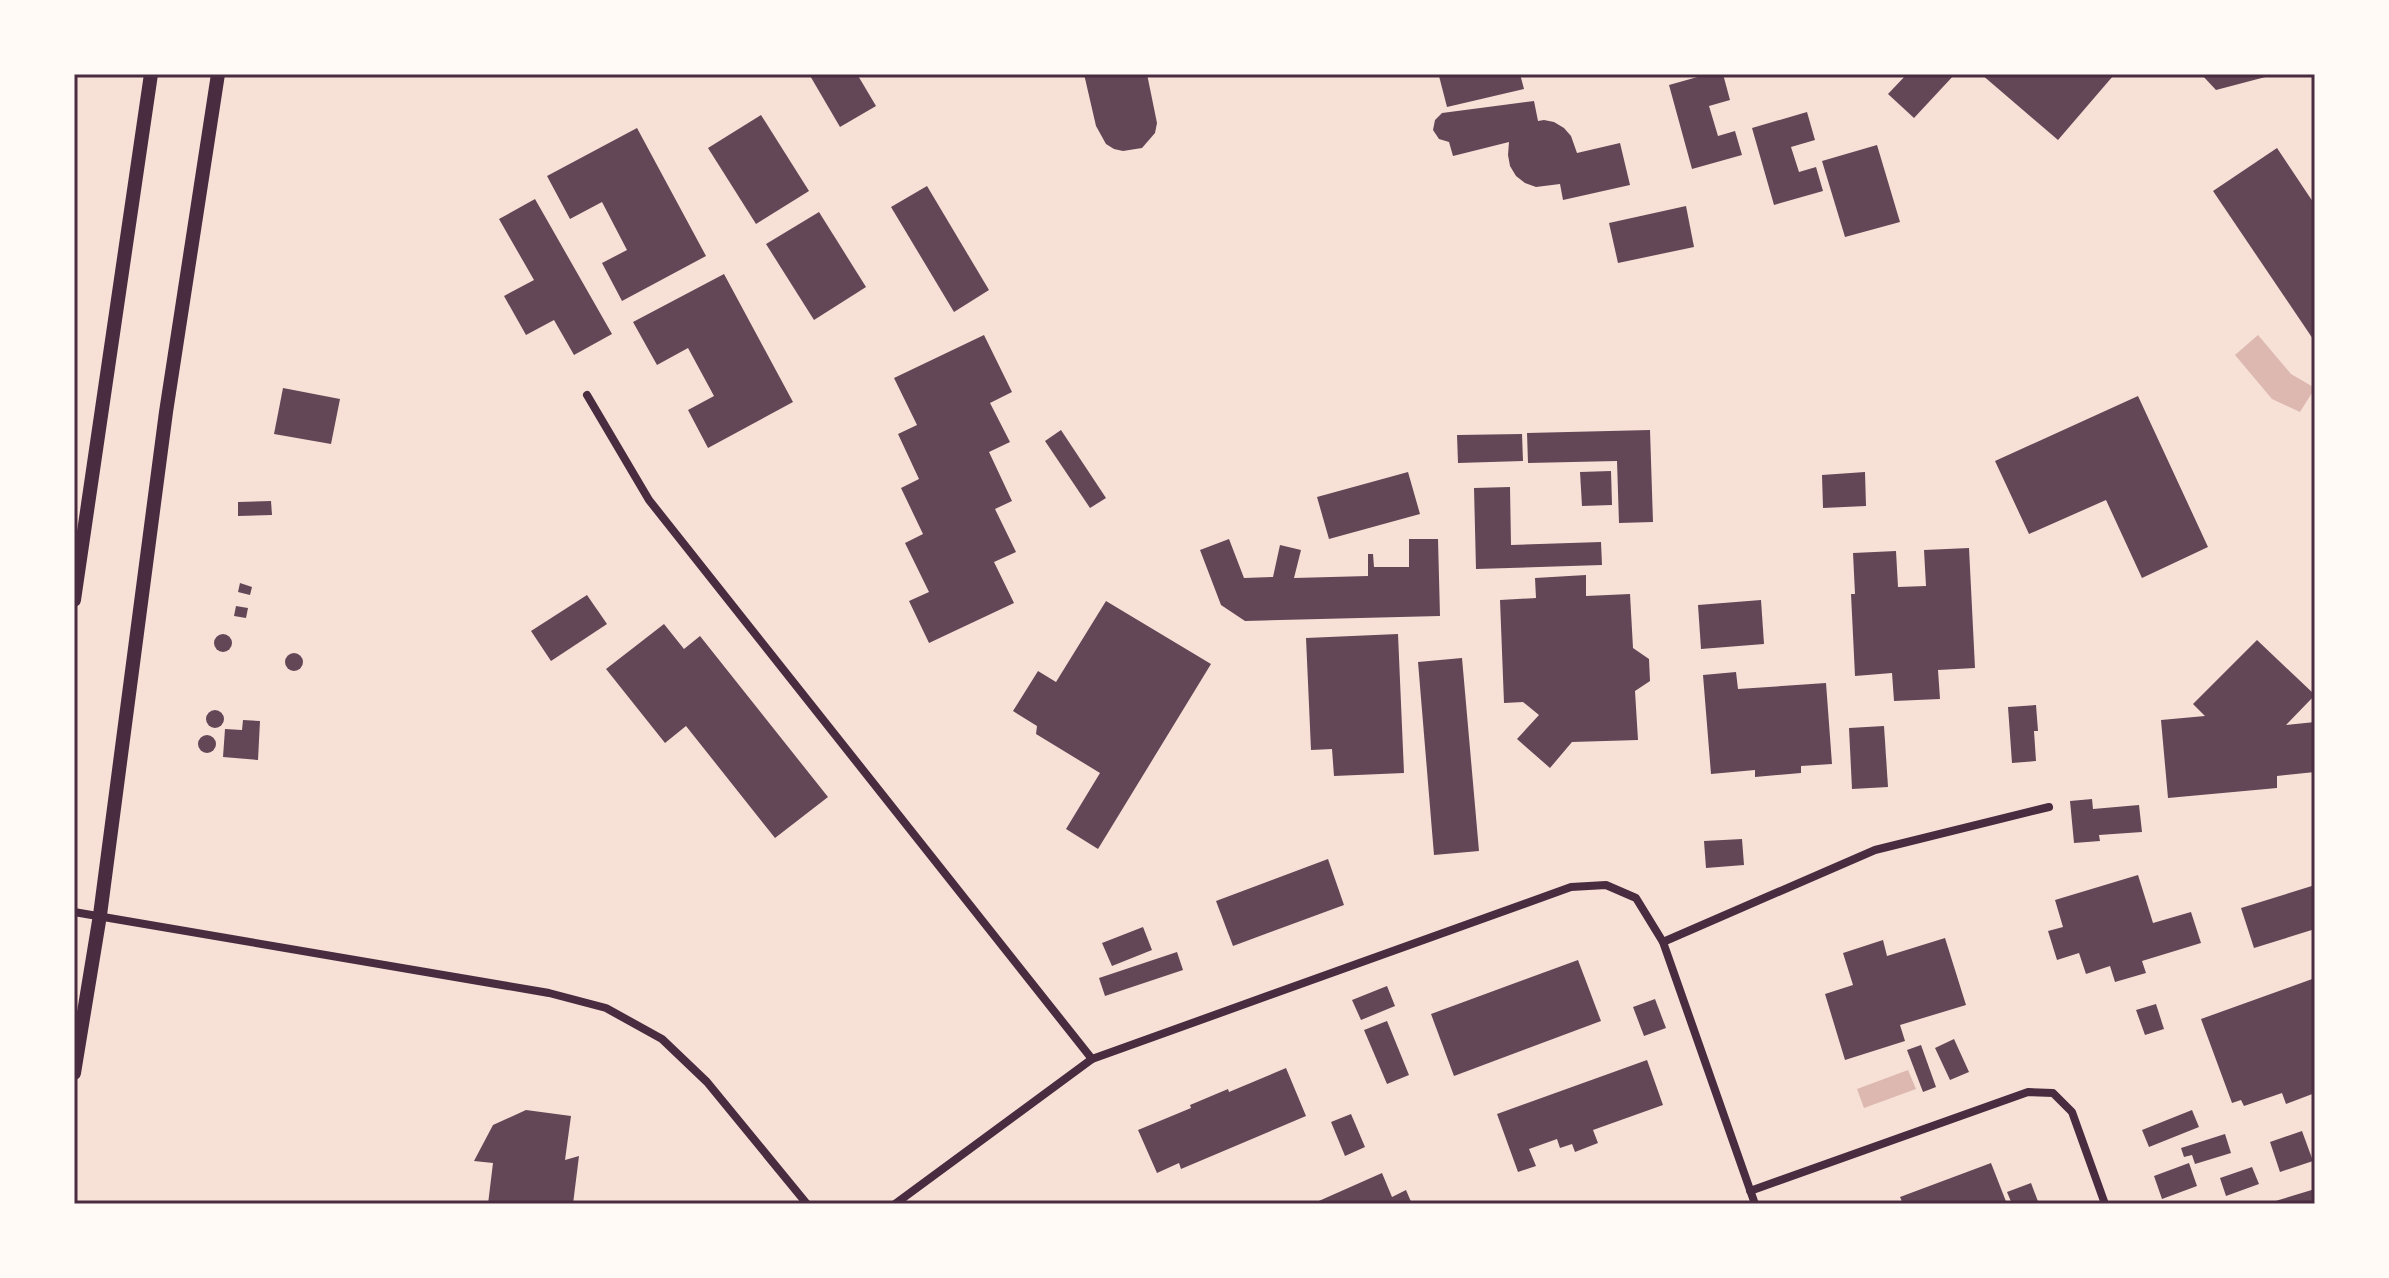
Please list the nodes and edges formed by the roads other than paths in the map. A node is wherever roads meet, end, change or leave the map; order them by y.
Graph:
1 (151, 74) edge
2 (218, 74) edge
3 (587, 395) dead end
4 (74, 600) edge
5 (2049, 807) dead end
6 (74, 912) edge
7 (100, 915) junction
8 (1663, 942) junction
9 (1092, 1059) junction
10 (74, 1073) edge
11 (1750, 1191) junction
12 (807, 1204) edge
13 (895, 1204) edge
14 (1755, 1204) edge
15 (2105, 1204) edge

1 - 4 street
2 - 7 street
3 - 9 street
5 - 8 street
6 - 7 street
7 - 10 street
7 - 12 street
8 - 9 street
8 - 11 street
9 - 13 street
11 - 14 street
11 - 15 street

